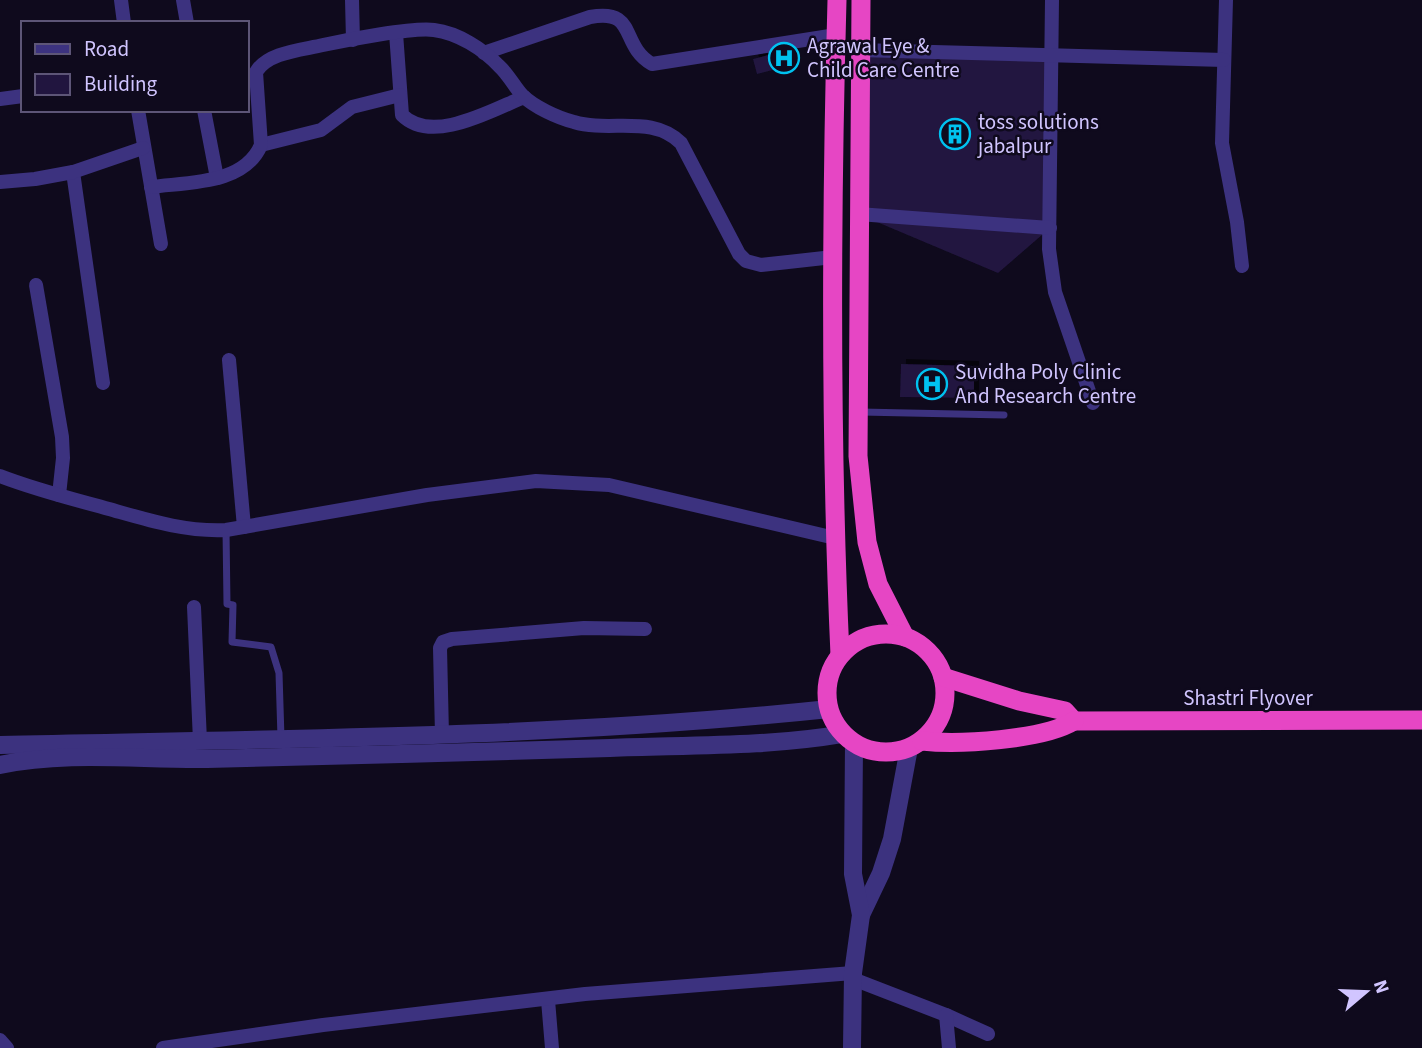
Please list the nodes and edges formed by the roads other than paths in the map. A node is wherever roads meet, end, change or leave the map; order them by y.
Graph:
1 (121, 0) edge
2 (183, 0) edge
3 (352, 0) edge
4 (837, 0) edge
5 (861, 0) edge
6 (1052, 0) edge
7 (1226, 0) edge
8 (124, 21) edge
9 (187, 21) edge
10 (396, 33) junction
11 (836, 36) junction
12 (354, 40) junction
13 (859, 50) junction
14 (484, 53) junction
15 (1051, 54) junction
16 (1224, 60) junction
17 (400, 94) junction
18 (21, 96) edge
19 (524, 97) junction
20 (0, 99) edge
21 (138, 112) edge
22 (204, 112) edge
23 (261, 145) junction
24 (144, 148) junction
25 (73, 172) junction
26 (217, 178) junction
27 (0, 182) edge
28 (151, 187) junction
29 (858, 214) junction
30 (1050, 228) junction
31 (161, 244) dead end
32 (833, 257) junction
33 (1242, 266) dead end
34 (36, 285) dead end
35 (229, 360) dead end
36 (103, 383) dead end
37 (1093, 403) dead end
38 (859, 412) junction
39 (1004, 415) dead end
40 (0, 476) edge
41 (59, 495) junction
42 (244, 527) junction
43 (226, 530) junction
44 (835, 538) junction
45 (194, 607) dead end
46 (645, 629) dead end
47 (905, 637) junction
48 (840, 655) junction
49 (943, 677) junction
50 (829, 709) junction
51 (1422, 720) edge
52 (1074, 721) junction
53 (442, 734) junction
54 (281, 738) junction
55 (849, 738) junction
56 (200, 741) junction
57 (916, 744) junction
58 (0, 745) edge
59 (0, 765) edge
60 (861, 915) junction
61 (853, 976) junction
62 (548, 1000) junction
63 (946, 1015) junction
64 (988, 1034) dead end
65 (0, 1040) edge
66 (251, 1042) edge
67 (7, 1048) edge
68 (163, 1048) edge
69 (552, 1048) edge
70 (852, 1048) edge
71 (949, 1048) edge

1 - 8 street
2 - 9 street
3 - 12 street
4 - 11 highway
5 - 13 highway
6 - 15 street
7 - 16 street
10 - 12 street
10 - 14 street
10 - 17 street
11 - 14 street
11 - 32 highway
12 - 23 street
13 - 15 street
13 - 29 highway
14 - 19 street
15 - 16 street
15 - 30 street
16 - 33 street
17 - 19 street
17 - 23 street
18 - 20 street
19 - 32 street
21 - 24 street
22 - 26 street
23 - 26 street
24 - 25 street
24 - 28 street
25 - 27 street
25 - 36 street
26 - 28 street
28 - 31 street
29 - 30 street
29 - 38 highway
30 - 37 street
32 - 44 highway
34 - 41 street
35 - 42 street
38 - 39 lane
38 - 47 highway
40 - 41 street
41 - 43 street
42 - 43 street
42 - 44 street
43 - 54 lane
44 - 48 highway
45 - 56 street
46 - 53 street
47 - 48 highway
47 - 49 highway
48 - 50 highway
49 - 52 highway
49 - 57 highway
50 - 53 street
50 - 55 highway
51 - 52 highway, Shastri Flyover
52 - 57 highway
53 - 54 street
54 - 56 street
55 - 57 highway
55 - 59 street
55 - 60 street
56 - 58 street
57 - 60 street
60 - 61 street
61 - 62 street
61 - 63 street
61 - 70 street
62 - 66 street
62 - 69 street
63 - 64 street
63 - 71 street
65 - 67 street
66 - 68 street

